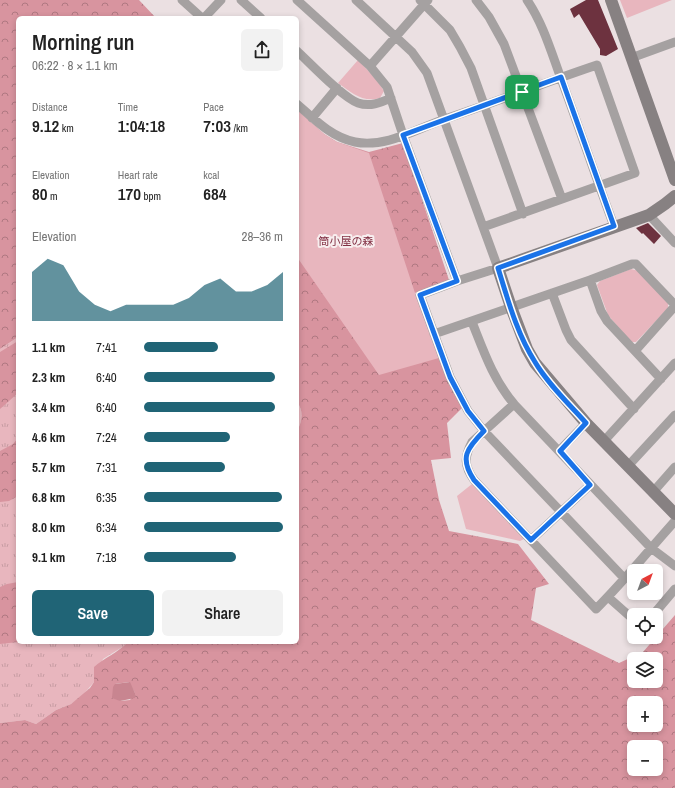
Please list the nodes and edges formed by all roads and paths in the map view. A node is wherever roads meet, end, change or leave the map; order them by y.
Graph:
1 (182, 0) edge
2 (221, 0) edge
3 (241, 0) edge
4 (297, 0) edge
5 (356, 0) edge
6 (476, 0) edge
7 (527, 0) edge
8 (611, 0) edge
9 (424, 1) edge
10 (201, 16) edge
11 (205, 16) edge
12 (259, 16) edge
13 (396, 36) junction
14 (674, 44) edge
15 (299, 53) edge
16 (631, 58) junction
17 (370, 66) junction
18 (561, 77) junction
19 (337, 88) junction
20 (522, 92) junction
21 (391, 98) junction
22 (299, 106) edge
23 (484, 106) junction
24 (312, 118) junction
25 (443, 120) junction
26 (403, 135) junction
27 (675, 180) edge
28 (599, 186) junction
29 (675, 196) edge
30 (562, 199) junction
31 (523, 214) junction
32 (649, 214) junction
33 (614, 226) junction
34 (483, 227) junction
35 (675, 243) edge
36 (498, 268) junction
37 (590, 280) junction
38 (457, 281) junction
39 (552, 293) junction
40 (675, 306) edge
41 (510, 307) junction
42 (472, 322) junction
43 (434, 334) junction
44 (635, 352) junction
45 (675, 363) edge
46 (661, 379) junction
47 (514, 404) junction
48 (634, 409) junction
49 (675, 415) edge
50 (586, 423) junction
51 (484, 431) junction
52 (604, 440) junction
53 (560, 451) junction
54 (628, 466) junction
55 (675, 467) edge
56 (590, 485) junction
57 (652, 492) junction
58 (561, 513) junction
59 (675, 514) edge
60 (675, 521) edge
61 (531, 540) junction
62 (651, 548) junction
63 (675, 566) edge
64 (624, 578) junction
65 (675, 589) edge
66 (608, 597) junction
67 (659, 608) edge
68 (627, 614) edge

1 - 10 street
2 - 11 street
3 - 12 street
4 - 17 street
5 - 13 street
6 - 20 street
7 - 18 street
8 - 16 street
9 - 13 street
9 - 23 street
13 - 17 street
13 - 25 street
14 - 16 street
15 - 19 street
16 - 27 street
17 - 21 street
18 - 20 street
18 - 28 street
18 - 28 street
19 - 21 street
19 - 24 street
20 - 23 street
20 - 30 street
21 - 26 street
22 - 24 street
23 - 25 street
23 - 31 street
24 - 26 street
25 - 26 street
25 - 34 street
26 - 38 street
28 - 30 street
28 - 33 street
29 - 32 street
30 - 31 street
31 - 34 street
32 - 33 street
32 - 35 street
33 - 36 street
34 - 36 street
36 - 38 street
36 - 41 street
37 - 39 street
37 - 40 street
37 - 44 street
38 - 43 street
39 - 41 street
39 - 48 street
40 - 44 street
41 - 42 street
41 - 50 street
42 - 43 street
42 - 47 street
43 - 51 street
44 - 46 street
45 - 46 street
46 - 48 street
47 - 51 street
47 - 53 street
48 - 52 street
49 - 54 street
50 - 52 street
50 - 53 street
51 - 58 street
51 - 61 street
52 - 54 street
53 - 56 street
54 - 57 street
55 - 57 street
56 - 58 street
56 - 62 street
57 - 59 street
58 - 61 street
58 - 64 street
60 - 62 street
61 - 66 street
62 - 63 street
62 - 64 street
64 - 66 street
65 - 67 street
66 - 68 street

